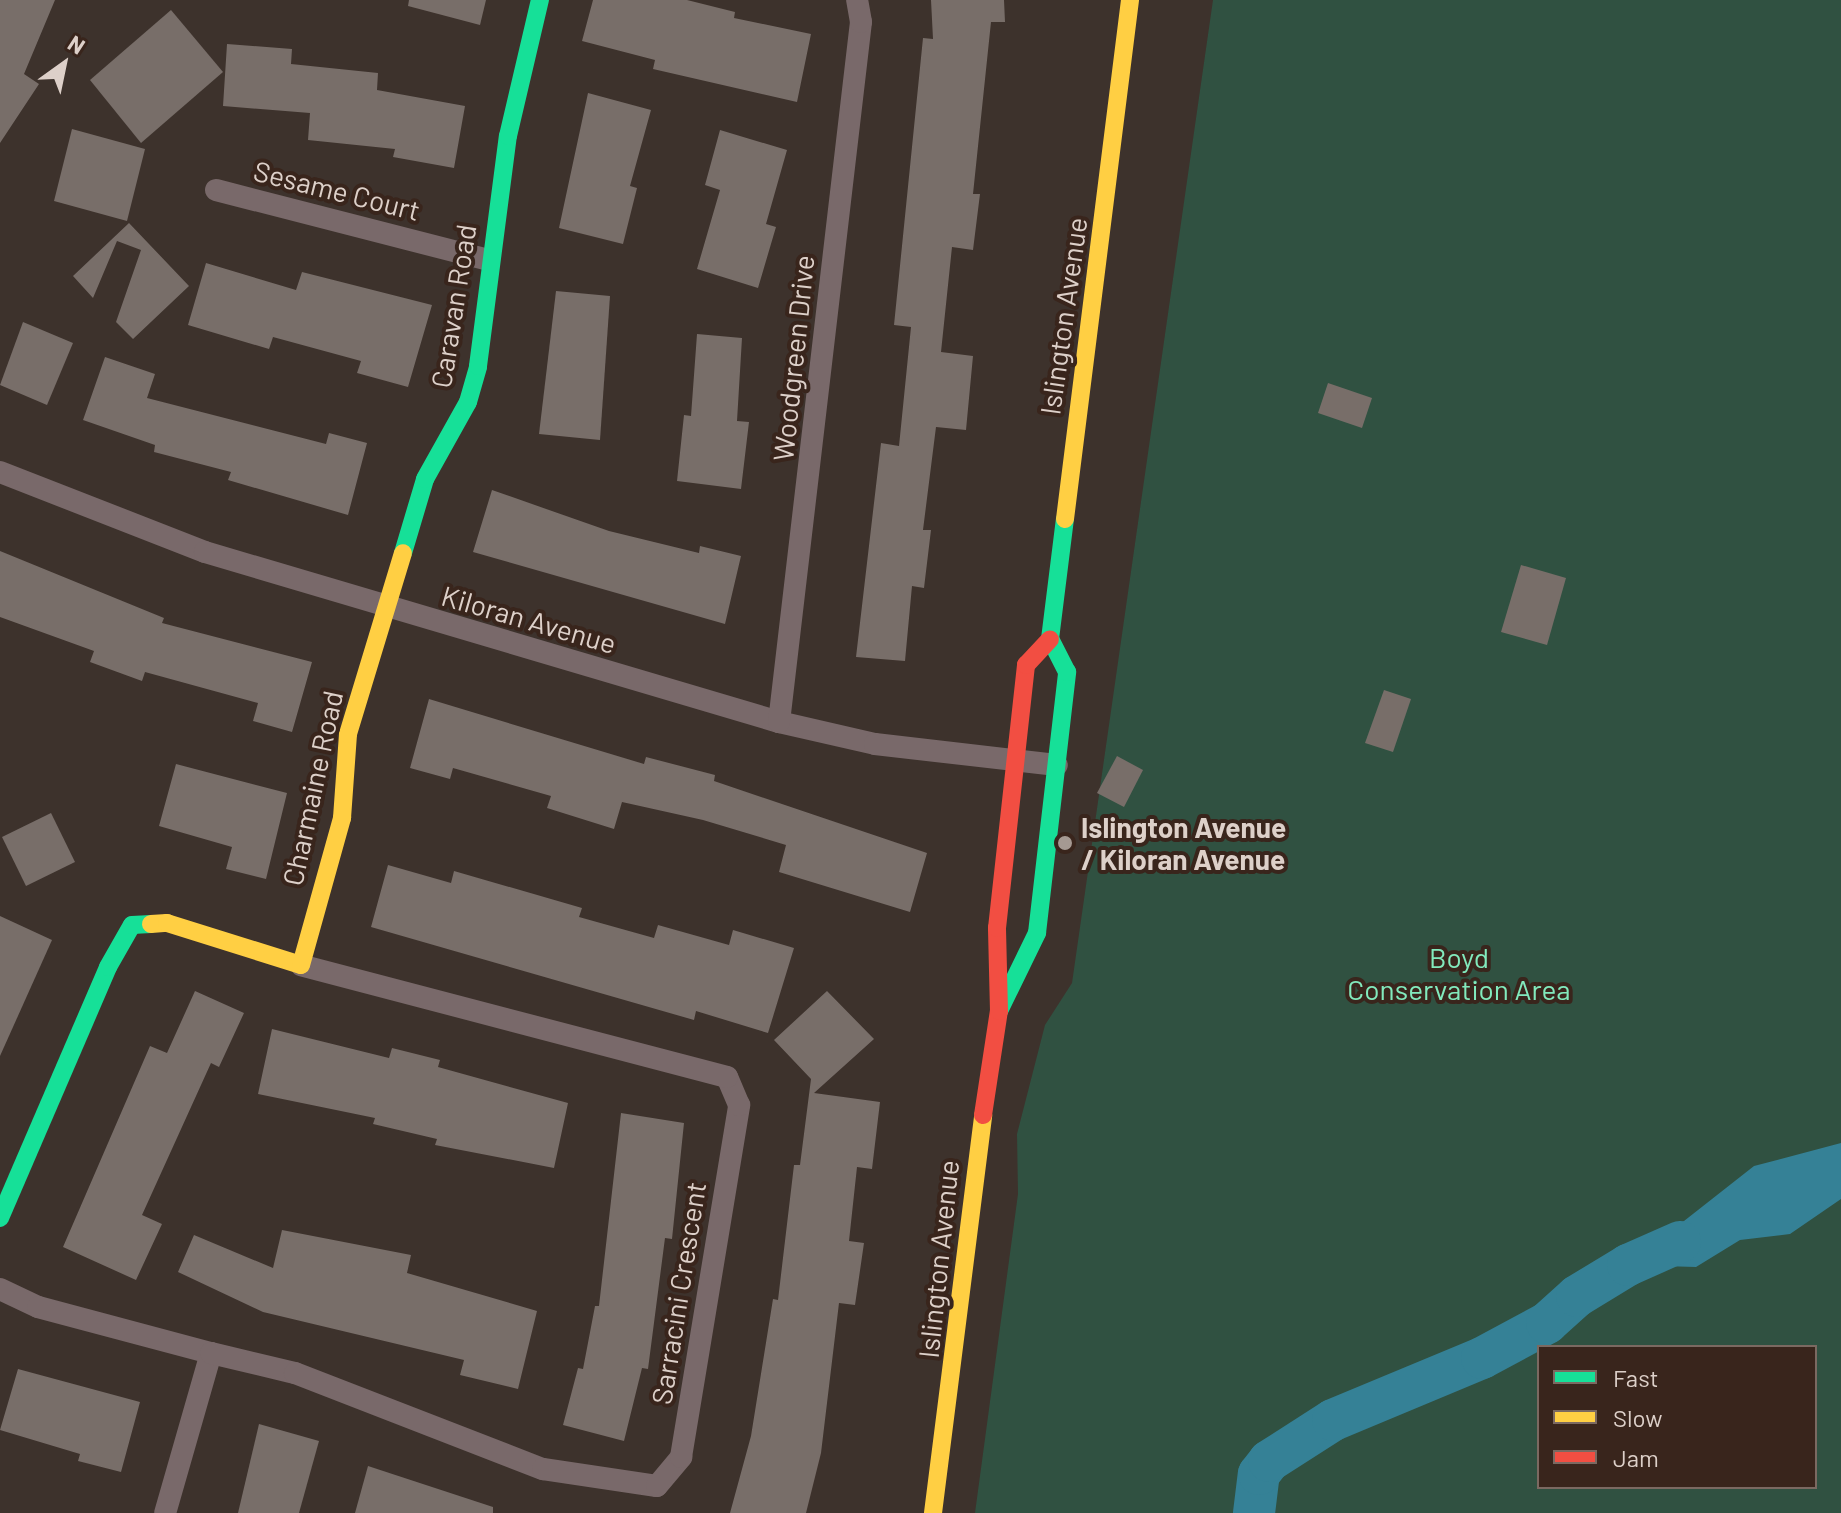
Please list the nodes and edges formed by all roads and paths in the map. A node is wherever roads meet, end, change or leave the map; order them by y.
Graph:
1 (540, 0) edge
2 (857, 0) edge
3 (1130, 0) edge
4 (216, 190) dead end
5 (489, 260) junction
6 (0, 472) edge
7 (389, 609) junction
8 (1050, 639) junction
9 (779, 722) junction
10 (1015, 761) junction
11 (1057, 765) junction
12 (301, 965) junction
13 (999, 1011) junction
14 (0, 1218) edge
15 (0, 1289) edge
16 (211, 1353) junction
17 (165, 1513) edge
18 (933, 1513) edge

1 - 5 main road, Caravan Road
2 - 9 street, Woodgreen Drive
3 - 8 main road, Islington Avenue
4 - 5 street, Sesame Court
5 - 7 main road, Caravan Road
6 - 7 street, Kiloran Avenue
7 - 9 street, Kiloran Avenue
7 - 12 main road, Charmaine Road
8 - 10 main road, Islington Avenue
8 - 11 main road, Islington Avenue
9 - 10 street, Kiloran Avenue
10 - 11 street, Kiloran Avenue
10 - 13 main road, Islington Avenue
11 - 13 main road, Islington Avenue
12 - 14 main road
12 - 16 street, Sarracini Crescent
13 - 18 main road, Islington Avenue
15 - 16 street
16 - 17 street

